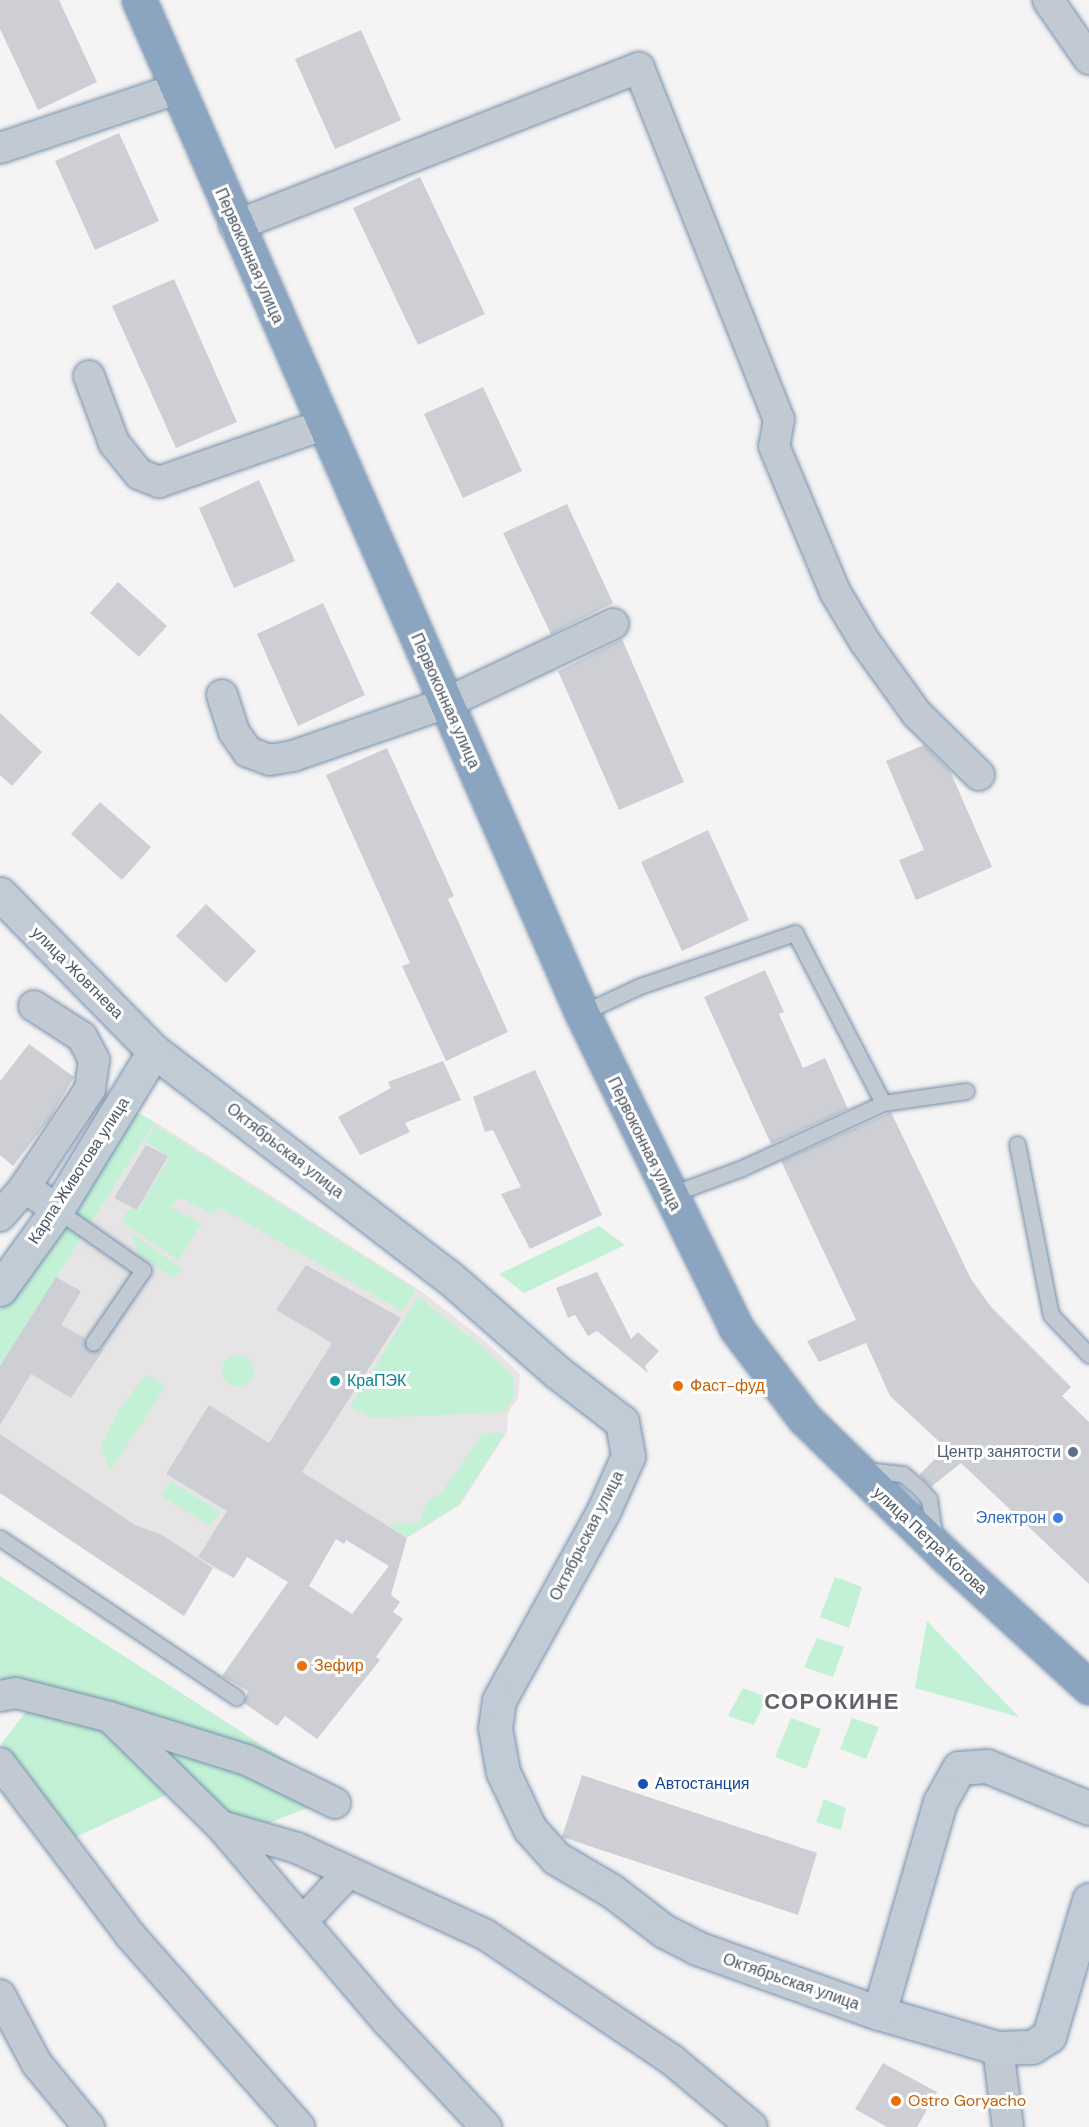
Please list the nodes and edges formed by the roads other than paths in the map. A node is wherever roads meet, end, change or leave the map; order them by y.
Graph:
1 (139, 0) edge
2 (1048, 0) edge
3 (1089, 59) edge
4 (176, 89) junction
5 (0, 148) edge
6 (235, 226) junction
7 (89, 376) dead end
8 (323, 425) junction
9 (614, 624) dead end
10 (222, 695) dead end
11 (446, 703) junction
12 (979, 775) dead end
13 (0, 894) edge
14 (34, 1006) dead end
15 (582, 1013) junction
16 (154, 1051) junction
17 (966, 1091) dead end
18 (884, 1103) junction
19 (1017, 1144) dead end
20 (25, 1187) junction
21 (669, 1195) junction
22 (57, 1210) junction
23 (0, 1216) edge
24 (0, 1289) edge
25 (93, 1343) dead end
26 (1089, 1355) edge
27 (778, 1387) joint
28 (0, 1538) edge
29 (1088, 1682) edge
30 (0, 1696) edge
31 (236, 1697) dead end
32 (110, 1717) junction
33 (0, 1763) edge
34 (335, 1803) dead end
35 (1089, 1808) edge
36 (221, 1826) junction
37 (349, 1872) junction
38 (1089, 1900) edge
39 (303, 1921) junction
40 (0, 1995) edge
41 (879, 2013) junction
42 (998, 2048) junction
43 (89, 2127) edge
44 (299, 2127) edge
45 (486, 2127) edge
46 (752, 2127) edge
47 (1008, 2127) edge

1 - 4 highway, Первоконная улица
2 - 3 street
4 - 5 street
4 - 6 highway, Первоконная улица
6 - 8 highway, Первоконная улица
6 - 12 street
7 - 8 street
8 - 11 highway, Первоконная улица
9 - 11 street
10 - 11 street
11 - 15 highway, Первоконная улица
13 - 16 main road, улица Жовтнева
14 - 20 street
15 - 18 lane
15 - 21 highway, Первоконная улица
16 - 22 main road, Карпа Животова улица
16 - 41 main road, Октябрьская улица
17 - 18 lane
18 - 21 lane
19 - 26 lane
20 - 22 street
20 - 23 street
21 - 27 highway, Первоконная улица
22 - 24 main road, Карпа Животова улица
22 - 25 lane
27 - 29 highway, улица Петра Котова
28 - 31 lane
30 - 32 street
32 - 34 street
32 - 36 street
33 - 44 street
35 - 41 main road
36 - 37 street
36 - 39 street
37 - 39 street
37 - 46 street
38 - 42 main road, Октябрьская улица
39 - 45 street
40 - 43 street
41 - 42 main road, Октябрьская улица
42 - 47 street

